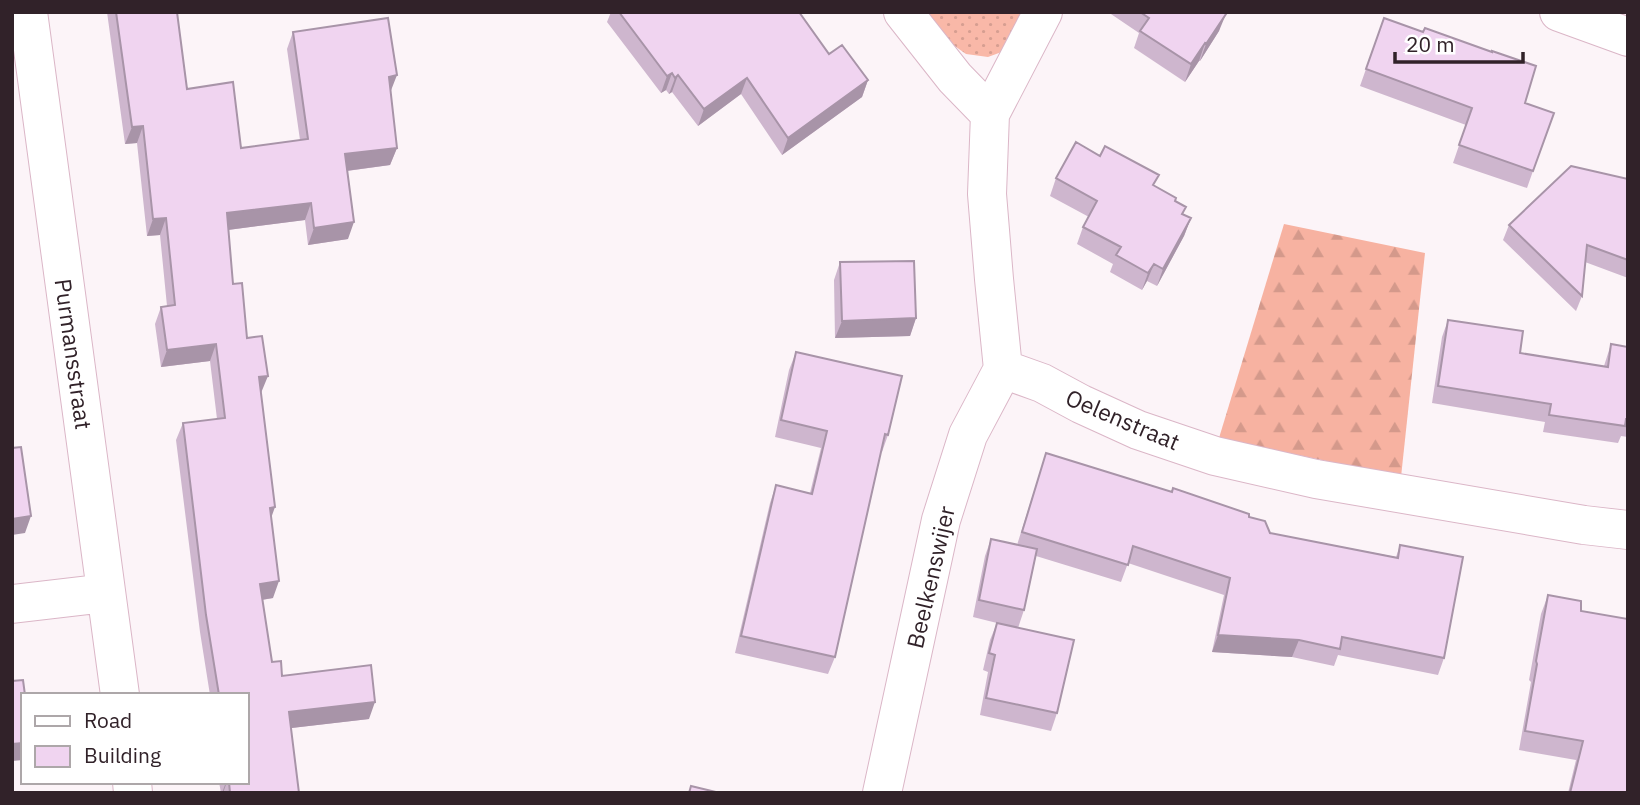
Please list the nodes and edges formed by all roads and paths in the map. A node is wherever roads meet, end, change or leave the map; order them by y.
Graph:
1 (28, 12) edge
2 (904, 12) edge
3 (1043, 12) edge
4 (1559, 12) edge
5 (1628, 37) edge
6 (990, 114) junction
7 (1003, 369) junction
8 (1628, 530) edge
9 (106, 593) junction
10 (12, 604) edge
11 (120, 693) edge
12 (881, 793) edge

1 - 9 street, Purmansstraat
2 - 6 street
3 - 6 street
4 - 5 street
6 - 7 street
7 - 8 street, Oelenstraat
7 - 12 street, Beelkenswijer
9 - 10 street
9 - 11 street, Purmansstraat

